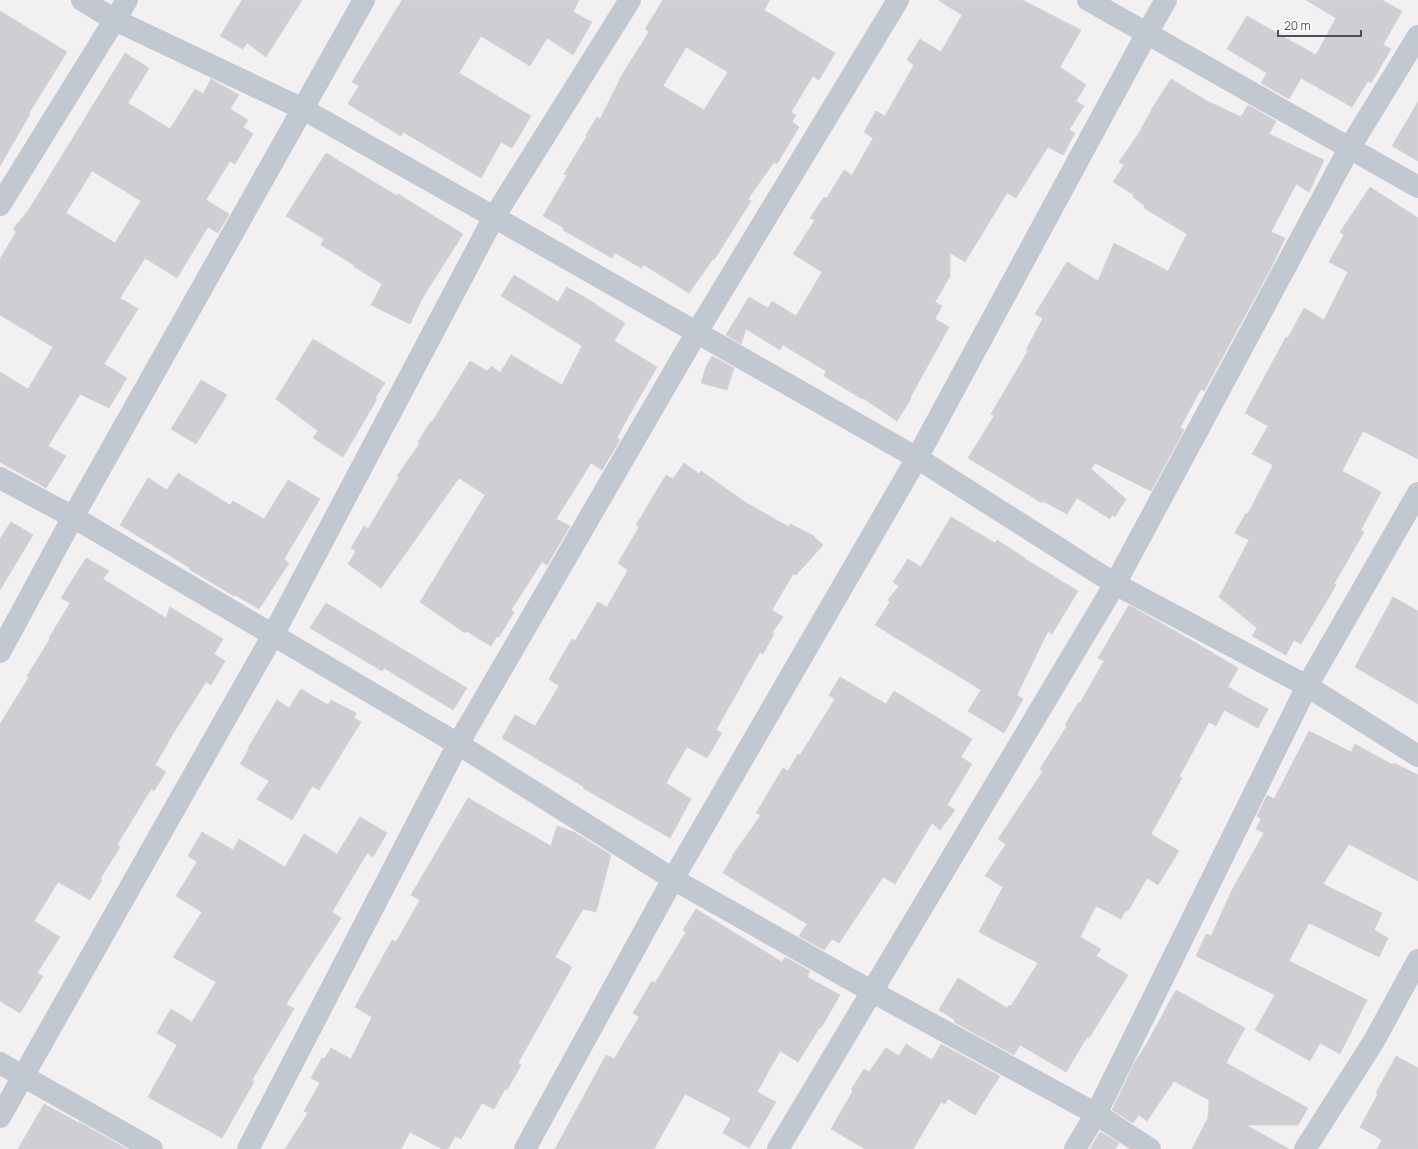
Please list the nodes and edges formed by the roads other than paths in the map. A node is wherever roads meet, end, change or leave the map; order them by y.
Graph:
1 (82, 0) edge
2 (127, 0) edge
3 (364, 0) edge
4 (630, 0) edge
5 (898, 0) edge
6 (1088, 0) edge
7 (1166, 0) edge
8 (115, 20) junction
9 (1147, 33) junction
10 (1418, 36) edge
11 (302, 109) junction
12 (1350, 147) junction
13 (1418, 186) edge
14 (0, 205) edge
15 (494, 217) junction
16 (697, 332) junction
17 (917, 458) junction
18 (0, 478) edge
19 (1418, 493) edge
20 (72, 517) junction
21 (1115, 584) junction
22 (273, 635) junction
23 (0, 652) edge
24 (1307, 686) junction
25 (458, 744) junction
26 (1418, 756) edge
27 (673, 879) junction
28 (1418, 960) edge
29 (871, 991) junction
30 (0, 1063) edge
31 (23, 1076) junction
32 (1096, 1114) junction
33 (0, 1117) edge
34 (152, 1149) edge
35 (248, 1149) edge
36 (525, 1149) edge
37 (778, 1149) edge
38 (1075, 1149) edge
39 (1150, 1149) edge
40 (1305, 1149) edge

1 - 8 street
2 - 8 street
3 - 11 street
4 - 15 street
5 - 16 street
6 - 9 street
7 - 9 street
8 - 11 street
8 - 14 street
9 - 12 street
9 - 17 street
10 - 12 street
11 - 15 street
11 - 20 street
12 - 13 street
12 - 21 street
15 - 16 street
15 - 22 street
16 - 17 street
16 - 25 street
17 - 21 street
17 - 27 street
18 - 20 street
19 - 24 street
20 - 22 street
20 - 23 street
21 - 24 street
21 - 29 street
22 - 25 street
22 - 31 street
24 - 26 street
24 - 32 street
25 - 27 street
25 - 35 street
27 - 29 street
27 - 36 street
28 - 40 street
29 - 32 street
29 - 37 street
30 - 31 street
31 - 33 street
31 - 34 street
32 - 38 street
32 - 39 street

